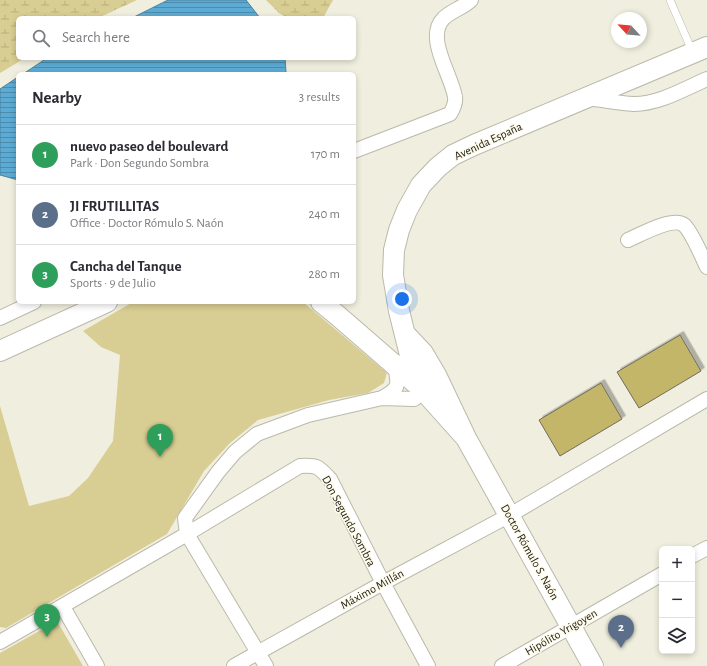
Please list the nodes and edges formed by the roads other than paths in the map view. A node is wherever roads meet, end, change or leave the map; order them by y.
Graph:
1 (471, 0) edge
2 (670, 0) edge
3 (700, 50) edge
4 (707, 79) edge
5 (587, 98) junction
6 (356, 150) edge
7 (628, 240) dead end
8 (707, 267) edge
9 (30, 304) edge
10 (103, 304) edge
11 (323, 304) edge
12 (337, 315) junction
13 (0, 318) edge
14 (406, 342) junction
15 (0, 351) edge
16 (396, 366) junction
17 (436, 375) junction
18 (424, 391) junction
19 (382, 398) junction
20 (707, 399) edge
21 (466, 438) junction
22 (510, 515) junction
23 (187, 534) junction
24 (707, 548) edge
25 (695, 554) edge
26 (659, 576) edge
27 (383, 583) junction
28 (63, 607) junction
29 (572, 627) junction
30 (0, 642) edge
31 (258, 653) junction
32 (97, 666) edge
33 (234, 666) edge
34 (266, 666) edge
35 (428, 666) edge
36 (502, 666) edge
37 (593, 666) edge

1 - 6 street
2 - 3 lane
3 - 5 main road, Avenida España
4 - 5 street
5 - 14 main road, Avenida España
7 - 8 street
9 - 13 street
10 - 15 main road
11 - 12 main road
12 - 14 main road
12 - 16 main road
14 - 16 street
14 - 17 main road, Doctor Rómulo S. Naón
14 - 18 main road, Doctor Rómulo S. Naón
16 - 18 main road
16 - 19 street
17 - 18 street
17 - 21 main road, Doctor Rómulo S. Naón
18 - 19 street
18 - 21 main road, Doctor Rómulo S. Naón
19 - 23 street
20 - 22 street, Máximo Millán
21 - 22 main road, Doctor Rómulo S. Naón
22 - 27 street, Máximo Millán
22 - 29 main road, Doctor Rómulo S. Naón
23 - 27 street, Don Segundo Sombra
23 - 28 street, Don Segundo Sombra
23 - 31 street
24 - 25 street
26 - 29 street, Hipólito Yrigoyen
27 - 31 street, Máximo Millán
27 - 35 street, Don Segundo Sombra
28 - 30 street, Don Segundo Sombra
28 - 32 street
29 - 36 street, Hipólito Yrigoyen
29 - 37 main road, Doctor Rómulo S. Naón
31 - 33 street, Máximo Millán
31 - 34 street

